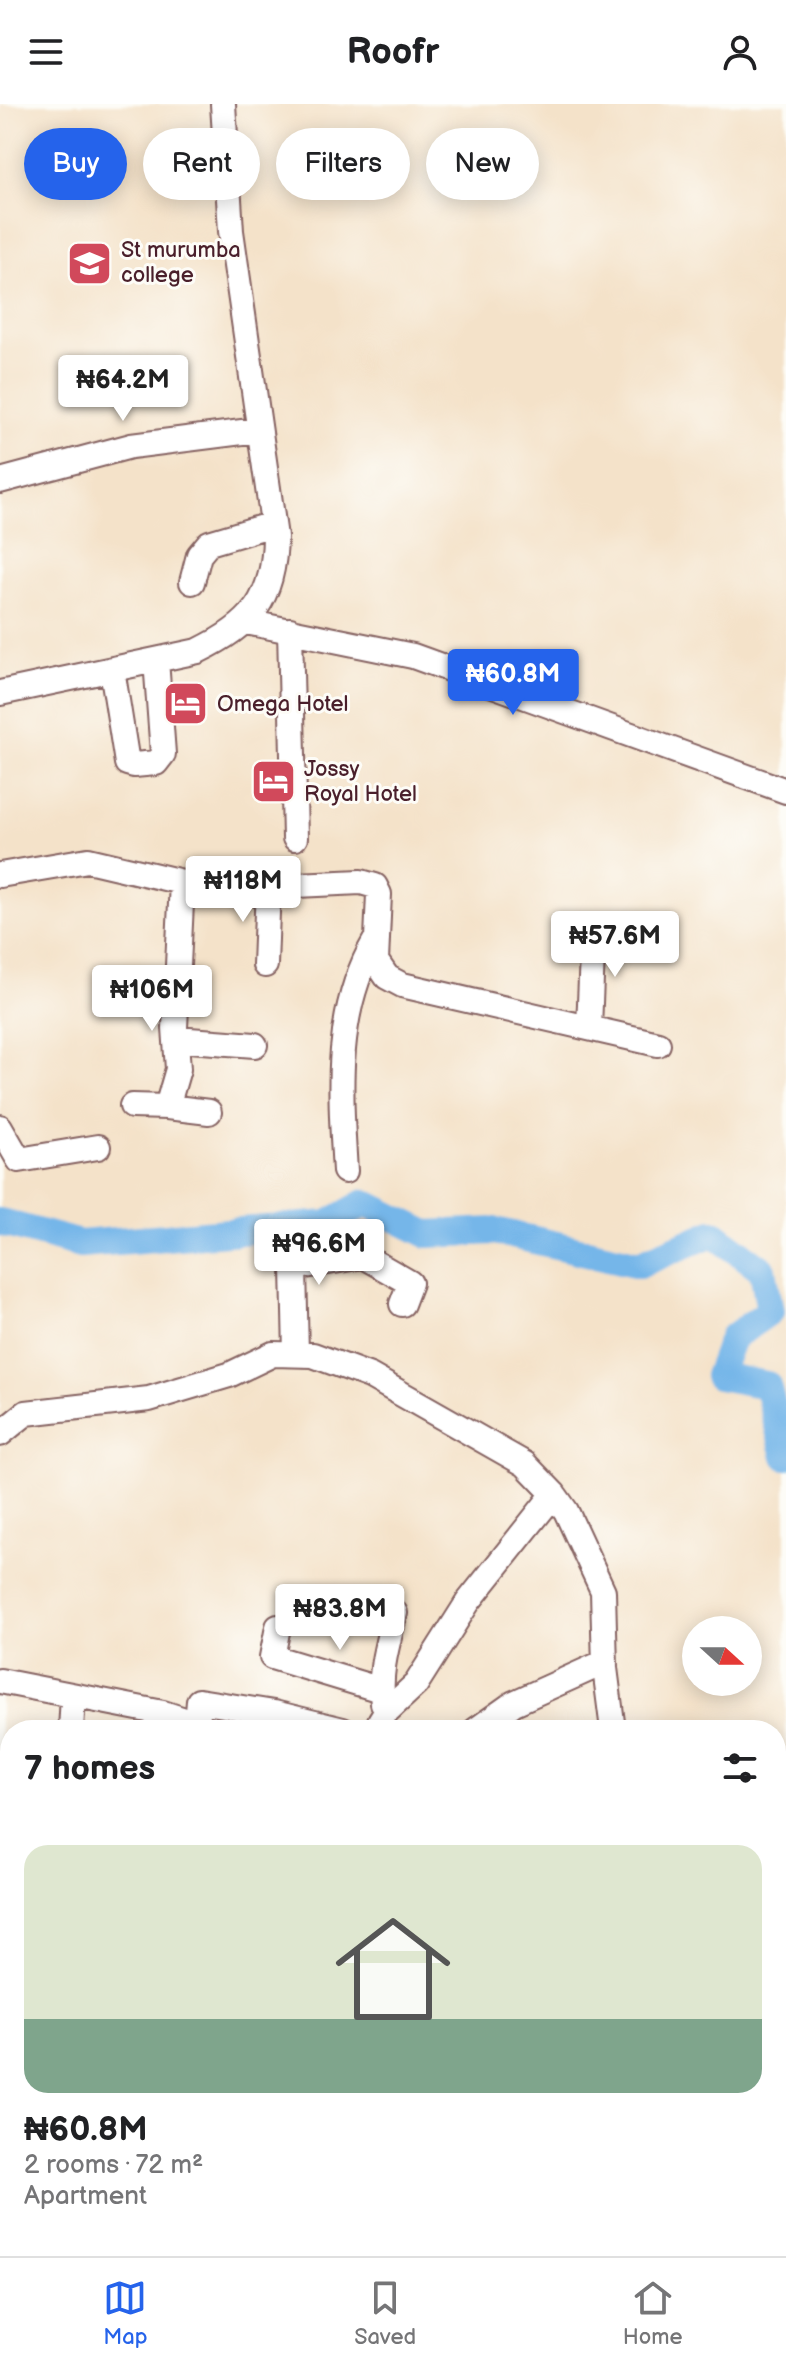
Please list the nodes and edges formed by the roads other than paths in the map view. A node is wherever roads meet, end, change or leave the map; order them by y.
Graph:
1 (223, 104) edge
2 (258, 430) junction
3 (0, 481) edge
4 (273, 524) junction
5 (192, 582) dead end
6 (246, 622) junction
7 (290, 630) junction
8 (156, 660) junction
9 (112, 669) junction
10 (0, 693) edge
11 (786, 791) edge
12 (295, 838) dead end
13 (0, 875) edge
14 (182, 882) junction
15 (268, 886) junction
16 (593, 929) dead end
17 (377, 938) junction
18 (265, 965) dead end
19 (589, 1028) junction
20 (176, 1039) junction
21 (658, 1044) dead end
22 (255, 1045) dead end
23 (132, 1106) dead end
24 (167, 1107) junction
25 (209, 1112) dead end
26 (0, 1127) edge
27 (98, 1147) dead end
28 (345, 1171) dead end
29 (402, 1304) dead end
30 (296, 1354) junction
31 (0, 1434) edge
32 (554, 1494) junction
33 (395, 1613) dead end
34 (278, 1627) dead end
35 (605, 1662) junction
36 (0, 1681) edge
37 (73, 1696) junction
38 (382, 1711) edge
39 (72, 1720) edge
40 (181, 1720) edge
41 (199, 1720) edge
42 (302, 1720) edge
43 (490, 1720) edge
44 (612, 1720) edge

1 - 2 street
2 - 3 street
2 - 4 street
4 - 5 street
4 - 6 street
6 - 7 street
6 - 8 street
7 - 11 street
7 - 12 street
8 - 9 street
8 - 9 street
9 - 10 street
13 - 14 street
14 - 15 street
14 - 20 street
15 - 17 street
15 - 18 street
16 - 19 street
17 - 19 street
17 - 28 street
19 - 21 street
20 - 22 street
20 - 24 street
23 - 24 street
24 - 25 street
26 - 27 street
29 - 30 street
30 - 31 street
30 - 32 street
32 - 35 street
32 - 38 street
33 - 38 street
34 - 38 street
35 - 43 street
35 - 44 street
36 - 37 street
37 - 39 street
37 - 40 street
41 - 42 street

